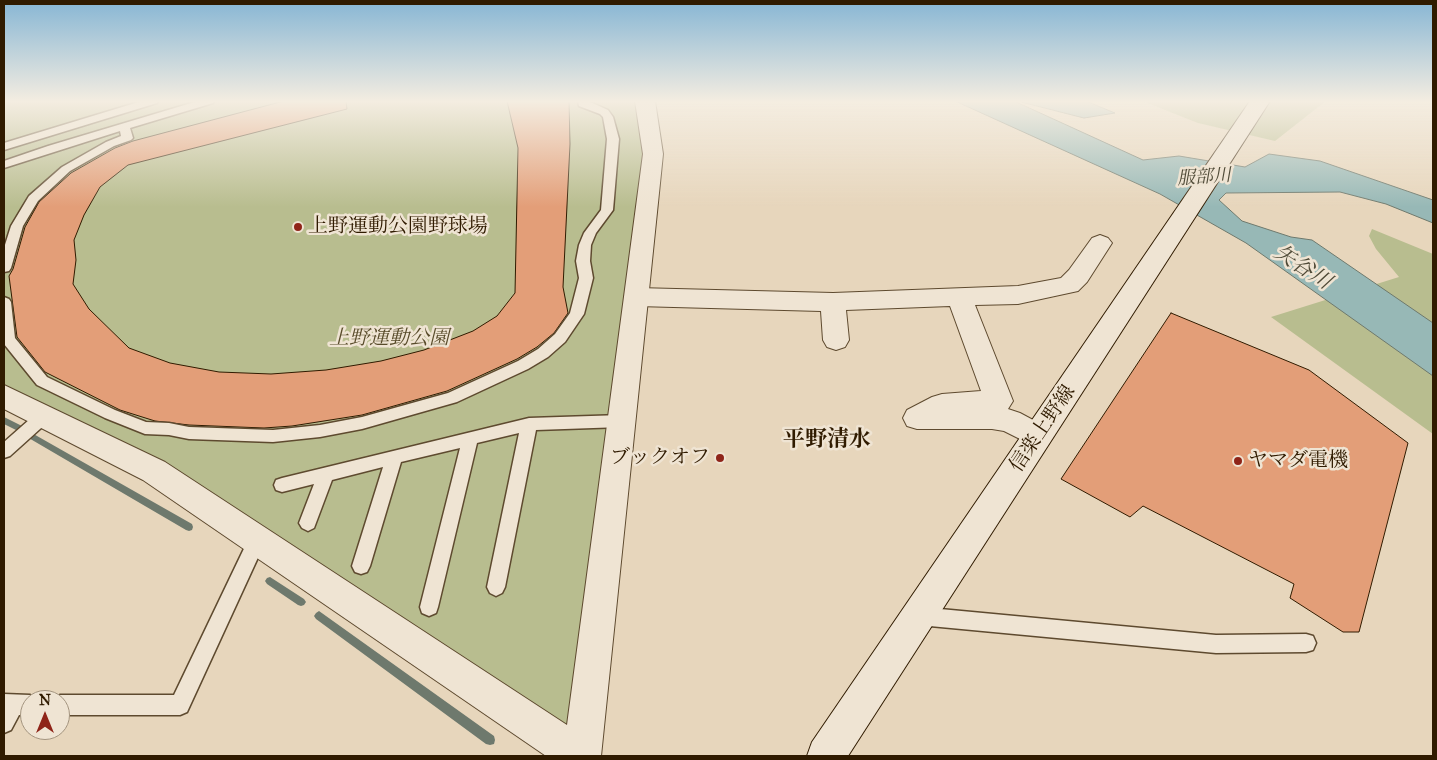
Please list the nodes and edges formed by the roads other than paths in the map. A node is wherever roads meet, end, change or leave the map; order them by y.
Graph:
1 (35, 136) edge
2 (47, 136) edge
3 (90, 136) edge
4 (127, 136) edge
5 (612, 136) edge
6 (650, 136) edge
7 (1237, 136) edge
8 (4, 146) edge
9 (52, 148) junction
10 (4, 165) edge
11 (1100, 243) dead end
12 (4, 268) edge
13 (959, 296) junction
14 (637, 297) junction
15 (4, 302) edge
16 (833, 302) junction
17 (836, 340) dead end
18 (4, 396) edge
19 (44, 416) junction
20 (622, 421) junction
21 (529, 424) junction
22 (1038, 436) junction
23 (470, 439) junction
24 (4, 451) edge
25 (394, 458) junction
26 (326, 474) junction
27 (282, 485) dead end
28 (308, 523) dead end
29 (257, 540) junction
30 (361, 566) dead end
31 (496, 587) dead end
32 (429, 607) dead end
33 (919, 616) junction
34 (1306, 643) dead end
35 (16, 704) edge
36 (70, 705) edge
37 (4, 723) edge
38 (836, 753) edge
39 (580, 756) edge

1 - 8 lane
2 - 9 lane
3 - 9 lane
4 - 12 lane
5 - 15 lane
6 - 14 street
7 - 22 street, 信楽上野線
9 - 10 lane
11 - 13 street
13 - 16 street
13 - 22 street
14 - 16 street
14 - 20 street
16 - 17 street
18 - 19 street
19 - 24 lane
19 - 29 street
20 - 21 lane
20 - 39 street
21 - 23 lane
21 - 31 lane
22 - 33 street, 信楽上野線
23 - 25 lane
23 - 32 lane
25 - 26 lane
25 - 30 lane
26 - 27 lane
26 - 28 lane
29 - 36 lane
29 - 39 street
33 - 34 lane
33 - 38 street, 信楽上野線
35 - 37 lane

